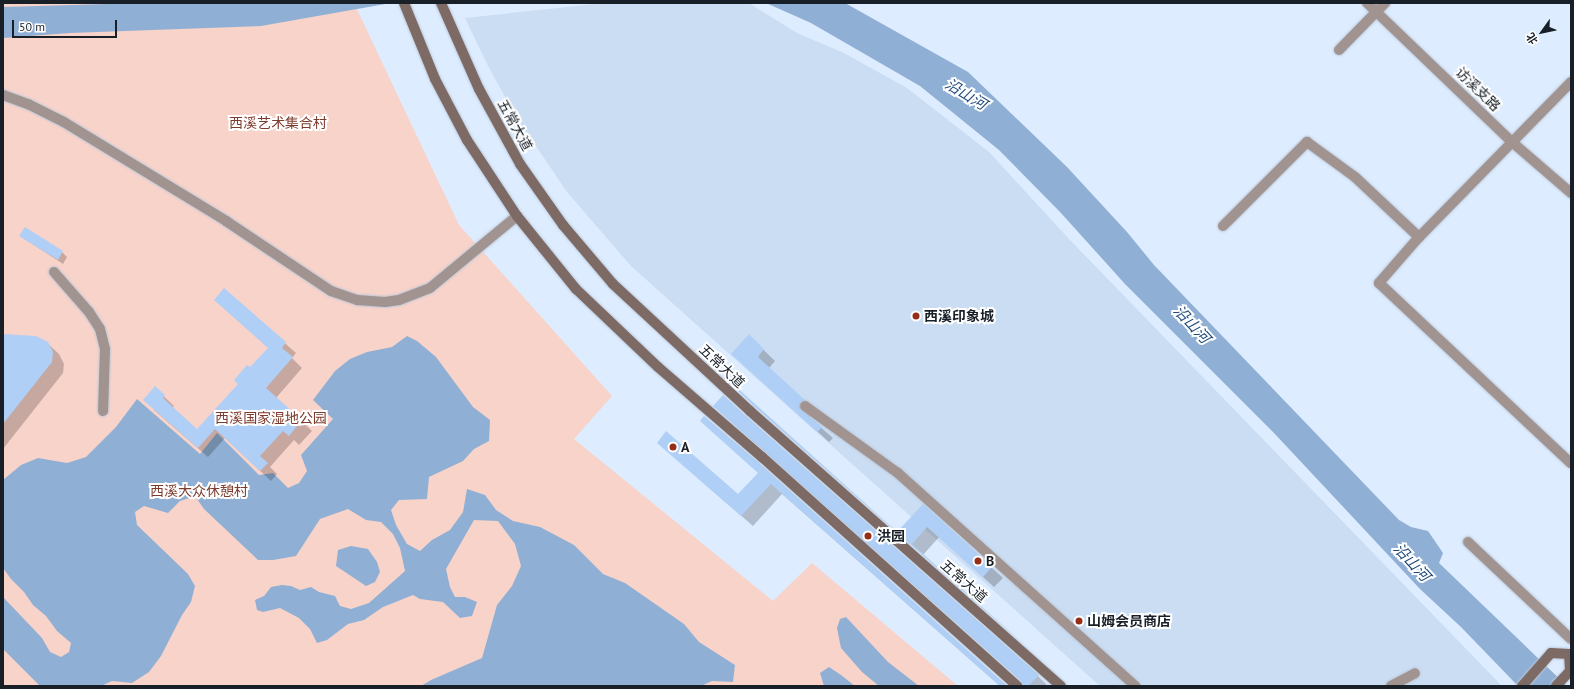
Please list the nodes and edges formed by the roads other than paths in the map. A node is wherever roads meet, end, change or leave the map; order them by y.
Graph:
1 (404, 3) edge
2 (1368, 3) edge
3 (1385, 3) edge
4 (443, 7) edge
5 (1376, 12) junction
6 (1339, 50) dead end
7 (1571, 82) edge
8 (3, 95) edge
9 (1512, 142) junction
10 (1571, 193) edge
11 (517, 216) junction
12 (1223, 226) dead end
13 (1419, 237) junction
14 (54, 272) dead end
15 (805, 406) dead end
16 (103, 411) dead end
17 (1571, 463) edge
18 (1468, 542) dead end
19 (1571, 639) edge
20 (1570, 652) edge
21 (1570, 671) edge
22 (1415, 673) dead end
23 (1017, 686) edge
24 (1061, 686) edge
25 (1135, 686) edge
26 (1391, 686) edge
27 (1522, 686) edge
28 (1556, 686) edge

1 - 11 main road
2 - 5 street, 访溪支路
3 - 5 street
4 - 24 main road, 五常大道
5 - 6 street
5 - 9 street, 访溪支路
7 - 9 street
8 - 11 street
9 - 10 street, 访溪支路
9 - 13 street
11 - 23 main road
12 - 13 street
13 - 17 street
14 - 16 street
15 - 25 street
18 - 19 street
20 - 21 main road
20 - 27 main road
21 - 28 main road
22 - 26 street

